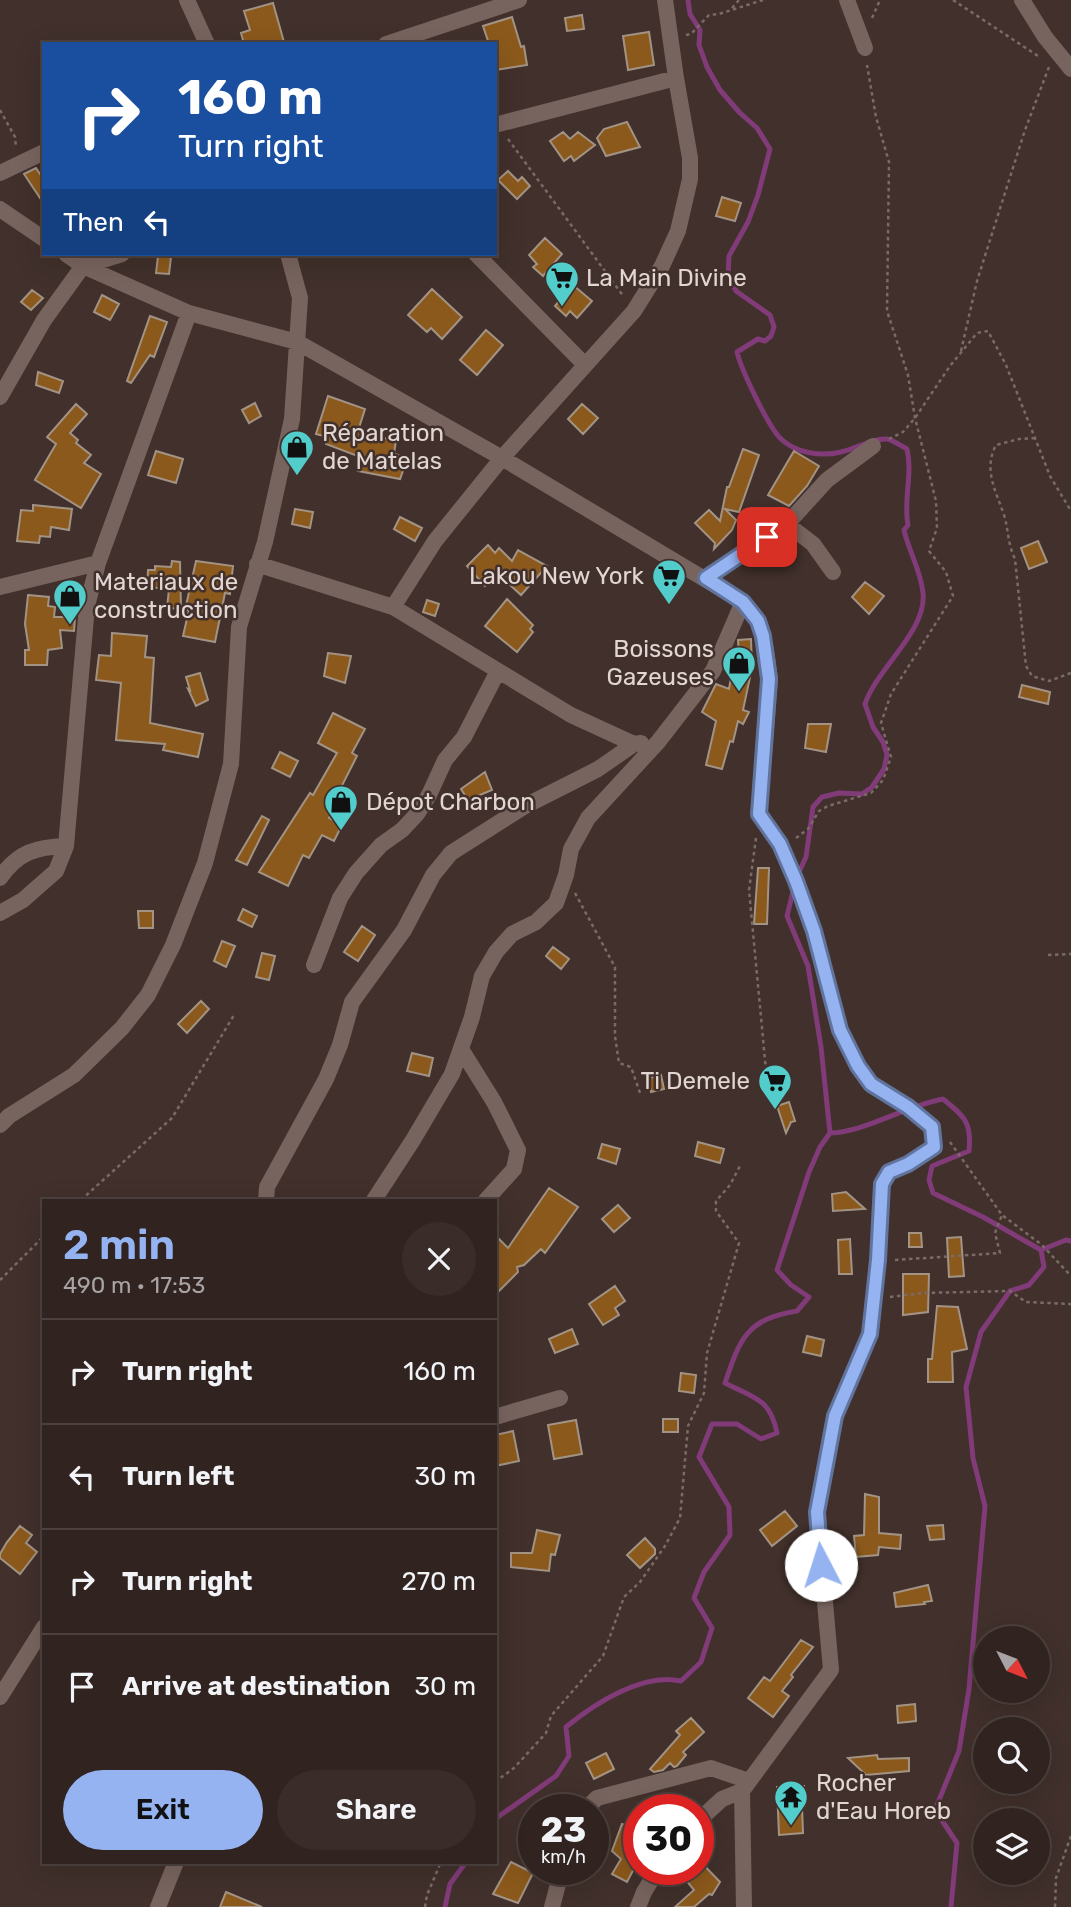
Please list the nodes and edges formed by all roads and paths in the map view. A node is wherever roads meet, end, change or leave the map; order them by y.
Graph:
1 (187, 0) edge
2 (519, 0) edge
3 (665, 0) edge
4 (739, 0) edge
5 (763, 0) edge
6 (847, 0) edge
7 (953, 0) edge
8 (1022, 0) edge
9 (732, 9) junction
10 (671, 39) junction
11 (206, 42) edge
12 (392, 42) edge
13 (864, 48) joint
14 (1053, 55) junction
15 (1071, 69) edge
16 (676, 78) junction
17 (0, 110) edge
18 (497, 125) edge
19 (497, 126) edge
20 (42, 153) edge
21 (18, 164) junction
22 (0, 173) edge
23 (0, 209) edge
24 (42, 238) edge
25 (69, 256) edge
26 (115, 256) edge
27 (289, 256) edge
28 (478, 256) edge
29 (83, 265) junction
30 (635, 311) junction
31 (189, 313) junction
32 (297, 342) junction
33 (961, 352) junction
34 (585, 365) junction
35 (0, 397) edge
36 (915, 418) junction
37 (1035, 438) junction
38 (873, 446) joint
39 (502, 458) junction
40 (1071, 511) edge
41 (787, 524) junction
42 (98, 563) junction
43 (257, 564) junction
44 (833, 572) dead end
45 (706, 578) junction
46 (0, 587) edge
47 (743, 602) junction
48 (393, 607) junction
49 (498, 671) junction
50 (1071, 673) edge
51 (658, 742) junction
52 (634, 744) junction
53 (759, 814) junction
54 (780, 844) junction
55 (66, 846) junction
56 (566, 875) junction
57 (0, 878) edge
58 (0, 913) edge
59 (1071, 954) edge
60 (1048, 955) dead end
61 (314, 965) dead end
62 (234, 1015) dead end
63 (461, 1049) junction
64 (767, 1081) dead end
65 (640, 1093) dead end
66 (0, 1125) edge
67 (932, 1127) junction
68 (741, 1164) dead end
69 (82, 1199) edge
70 (267, 1199) edge
71 (375, 1199) edge
72 (487, 1199) edge
73 (1002, 1215) junction
74 (42, 1238) edge
75 (878, 1260) junction
76 (1071, 1276) edge
77 (0, 1280) edge
78 (874, 1300) junction
79 (1071, 1304) edge
80 (560, 1398) dead end
81 (497, 1416) edge
82 (42, 1630) edge
83 (0, 1697) edge
84 (497, 1781) edge
85 (746, 1786) junction
86 (609, 1795) edge
87 (714, 1806) edge
88 (1071, 1836) edge
89 (175, 1864) edge
90 (440, 1864) edge
91 (558, 1885) edge
92 (648, 1885) edge
93 (158, 1907) edge
94 (425, 1907) edge
95 (552, 1907) edge
96 (638, 1907) edge
97 (744, 1907) edge
98 (1055, 1907) edge

1 - 11 street
2 - 12 street
3 - 10 street
4 - 9 path
5 - 9 path
6 - 13 street
7 - 14 path
8 - 14 street
9 - 10 path
10 - 16 street
13 - 36 path
14 - 15 street
14 - 33 path
16 - 18 street
16 - 30 street
17 - 21 path
19 - 30 path
20 - 21 street
21 - 22 street
23 - 24 street
25 - 29 street
26 - 29 street
27 - 32 street
28 - 34 street
29 - 31 street
29 - 35 street
30 - 34 street
31 - 32 street
31 - 42 street
32 - 39 street
32 - 43 street
33 - 36 path
33 - 37 path
34 - 39 street
36 - 38 path
36 - 54 path
37 - 40 path
37 - 50 path
38 - 41 street
39 - 45 street
39 - 48 street
41 - 44 street
41 - 45 street
42 - 46 street
42 - 55 street
43 - 48 street
43 - 66 street
45 - 47 street
47 - 51 street
47 - 53 street
48 - 49 street
49 - 52 street
49 - 61 street
51 - 52 street
51 - 56 street
52 - 70 street
53 - 54 street
53 - 64 path
54 - 67 street
55 - 57 street
55 - 58 street
56 - 63 street
56 - 65 path
59 - 60 path
62 - 69 path
63 - 71 street
63 - 72 street
67 - 73 path
67 - 75 street
68 - 84 path
73 - 75 path
73 - 76 path
74 - 77 path
75 - 78 street
78 - 79 path
78 - 85 street
80 - 81 street
82 - 83 street
85 - 86 street
85 - 87 street
85 - 97 street
88 - 98 path
89 - 93 street
90 - 94 path
91 - 95 street
92 - 96 street

